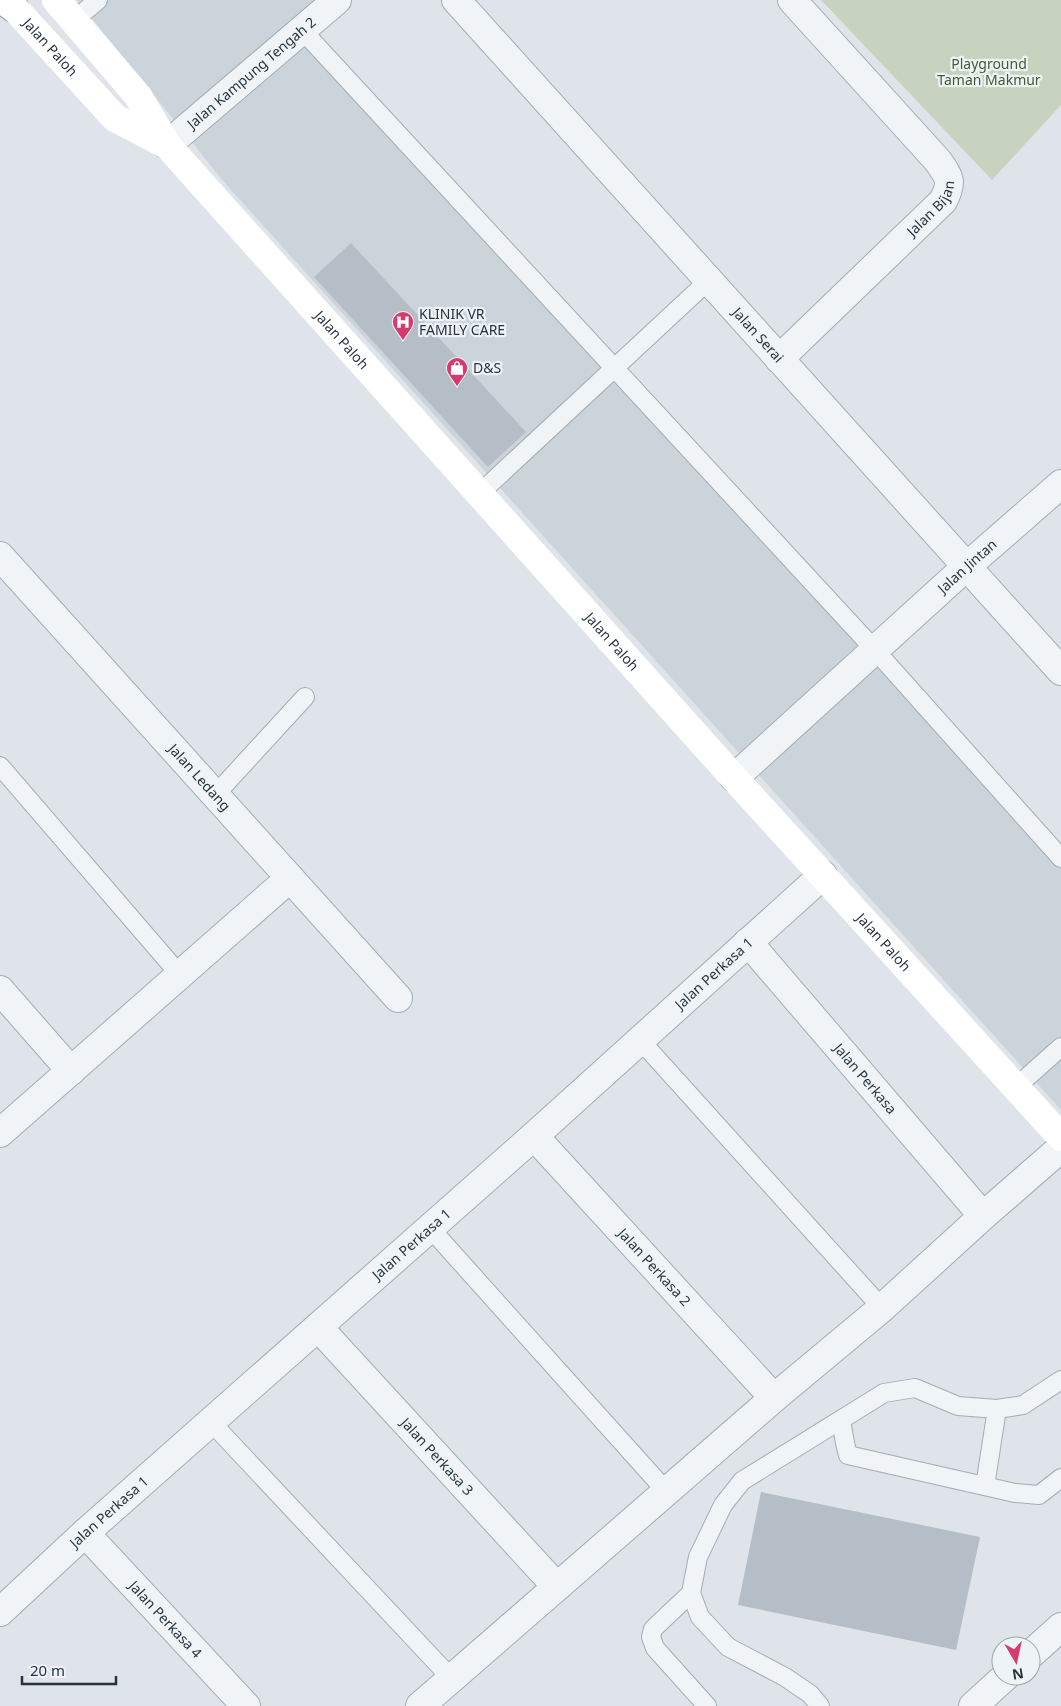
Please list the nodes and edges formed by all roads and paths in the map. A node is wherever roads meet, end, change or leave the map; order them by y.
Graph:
1 (56, 0) edge
2 (98, 0) edge
3 (337, 0) edge
4 (456, 0) edge
5 (792, 0) edge
6 (8, 3) edge
7 (73, 21) junction
8 (302, 30) junction
9 (166, 145) junction
10 (708, 281) junction
11 (779, 359) junction
12 (614, 368) junction
13 (1061, 484) edge
14 (480, 494) junction
15 (0, 556) edge
16 (966, 567) junction
17 (875, 650) junction
18 (1061, 671) edge
19 (305, 698) dead end
20 (0, 766) edge
21 (734, 778) junction
22 (215, 795) junction
23 (1061, 858) edge
24 (823, 875) junction
25 (290, 878) junction
26 (748, 942) junction
27 (180, 975) junction
28 (0, 990) edge
29 (398, 998) dead end
30 (640, 1040) junction
31 (1061, 1047) edge
32 (71, 1071) junction
33 (1016, 1087) junction
34 (0, 1133) edge
35 (534, 1136) junction
36 (1061, 1136) edge
37 (1061, 1148) edge
38 (983, 1216) junction
39 (430, 1228) junction
40 (882, 1308) junction
41 (318, 1327) junction
42 (1061, 1380) edge
43 (774, 1398) junction
44 (997, 1410) junction
45 (841, 1420) junction
46 (211, 1422) junction
47 (1061, 1478) edge
48 (985, 1486) junction
49 (666, 1492) junction
50 (85, 1533) junction
51 (557, 1587) junction
52 (692, 1593) junction
53 (0, 1612) edge
54 (1061, 1627) edge
55 (1041, 1645) edge
56 (452, 1678) junction
57 (995, 1686) edge
58 (246, 1706) edge
59 (420, 1706) edge
60 (707, 1706) edge
61 (820, 1706) edge
62 (973, 1706) edge

1 - 7 main road, Jalan Paloh
2 - 7 lane
3 - 8 street, Jalan Kampung Tengah 2
4 - 10 street, Jalan Serai
5 - 11 street, Jalan Bijan
6 - 9 main road, Jalan Paloh
7 - 9 main road, Jalan Paloh
8 - 9 street, Jalan Kampung Tengah 2
8 - 12 lane
9 - 14 main road, Jalan Paloh
10 - 11 street, Jalan Serai
10 - 12 lane
11 - 16 street, Jalan Serai
12 - 14 lane
12 - 17 lane
13 - 16 street, Jalan Jintan
14 - 21 main road, Jalan Paloh
15 - 22 street, Jalan Ledang
16 - 17 street, Jalan Jintan
16 - 18 street, Jalan Serai
17 - 21 street, Jalan Jintan
17 - 23 lane
19 - 22 lane
20 - 27 lane
21 - 24 main road, Jalan Paloh
22 - 25 street, Jalan Ledang
24 - 26 street, Jalan Perkasa 1
24 - 33 main road, Jalan Paloh
25 - 27 street
25 - 29 street, Jalan Ledang
26 - 30 street, Jalan Perkasa 1
26 - 38 street, Jalan Perkasa
27 - 32 street
28 - 32 street
30 - 35 street, Jalan Perkasa 1
30 - 40 lane
31 - 33 lane
32 - 34 street
33 - 36 main road, Jalan Paloh
35 - 39 street, Jalan Perkasa 1
35 - 43 street, Jalan Perkasa 2
37 - 38 street
38 - 40 street
39 - 41 street, Jalan Perkasa 1
39 - 49 lane
40 - 43 street
41 - 46 street, Jalan Perkasa 1
41 - 51 street, Jalan Perkasa 3
42 - 44 lane
43 - 49 street
44 - 45 lane
44 - 48 lane
45 - 48 lane
45 - 52 lane
46 - 50 street, Jalan Perkasa 1
46 - 56 lane
47 - 48 lane
49 - 51 street
50 - 53 street, Jalan Perkasa 1
50 - 58 street, Jalan Perkasa 4
51 - 56 street
52 - 60 lane
52 - 61 lane
54 - 55 street
56 - 59 street
57 - 62 street

